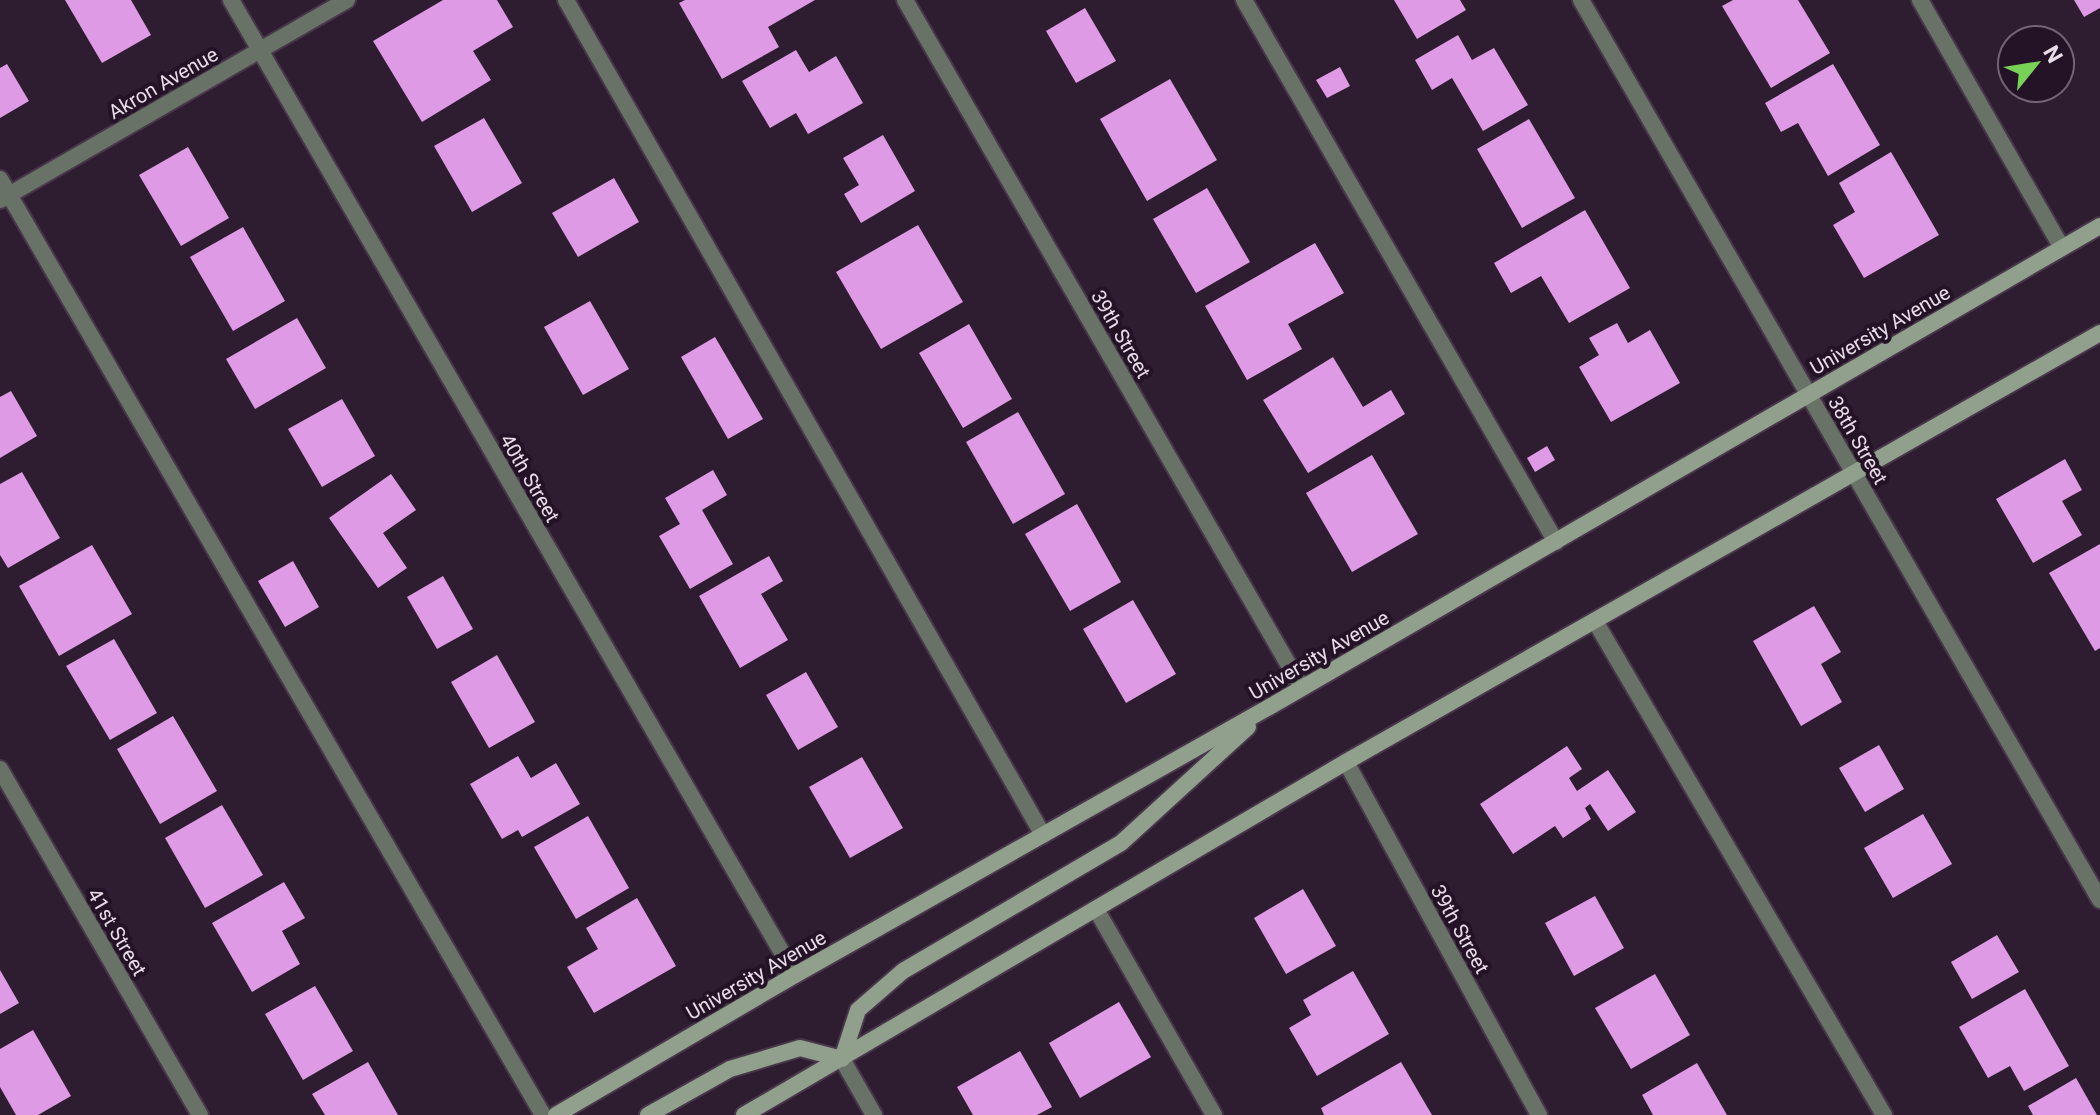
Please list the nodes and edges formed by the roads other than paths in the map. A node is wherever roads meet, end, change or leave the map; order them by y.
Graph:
1 (231, 0) edge
2 (347, 0) edge
3 (566, 0) edge
4 (905, 0) edge
5 (1244, 0) edge
6 (1581, 0) edge
7 (1920, 0) edge
8 (260, 50) junction
9 (0, 179) edge
10 (5, 198) edge
11 (2100, 226) edge
12 (2062, 248) junction
13 (2100, 333) edge
14 (1809, 395) junction
15 (1854, 474) junction
16 (1556, 542) junction
17 (1595, 621) junction
18 (1302, 688) junction
19 (1271, 706) junction
20 (1346, 762) junction
21 (0, 769) edge
22 (1043, 835) junction
23 (2100, 900) edge
24 (1096, 909) junction
25 (795, 975) junction
26 (842, 1059) junction
27 (200, 1115) edge
28 (543, 1115) edge
29 (556, 1115) edge
30 (648, 1115) edge
31 (744, 1115) edge
32 (874, 1115) edge
33 (1214, 1115) edge
34 (1539, 1115) edge
35 (1884, 1115) edge

1 - 8 street, 40th Street
2 - 8 street, Akron Avenue
3 - 22 street
4 - 18 street, 39th Street
5 - 16 street
6 - 14 street, 38th Street
7 - 12 street
8 - 10 street, Akron Avenue
8 - 25 street, 40th Street
9 - 10 street
10 - 28 street
11 - 12 main road, University Avenue
12 - 14 main road, University Avenue
13 - 15 main road
14 - 15 street, 38th Street
14 - 16 main road, University Avenue
15 - 17 main road
15 - 23 street, 38th Street
16 - 18 main road, University Avenue
17 - 20 main road
17 - 35 street
18 - 19 main road, University Avenue
19 - 22 main road, University Avenue
19 - 26 main road
20 - 24 main road
20 - 34 street, 39th Street
21 - 27 street, 41st Street
22 - 25 main road, University Avenue
24 - 26 main road
24 - 33 street
25 - 29 main road, University Avenue
26 - 30 main road
26 - 31 main road
26 - 32 street

